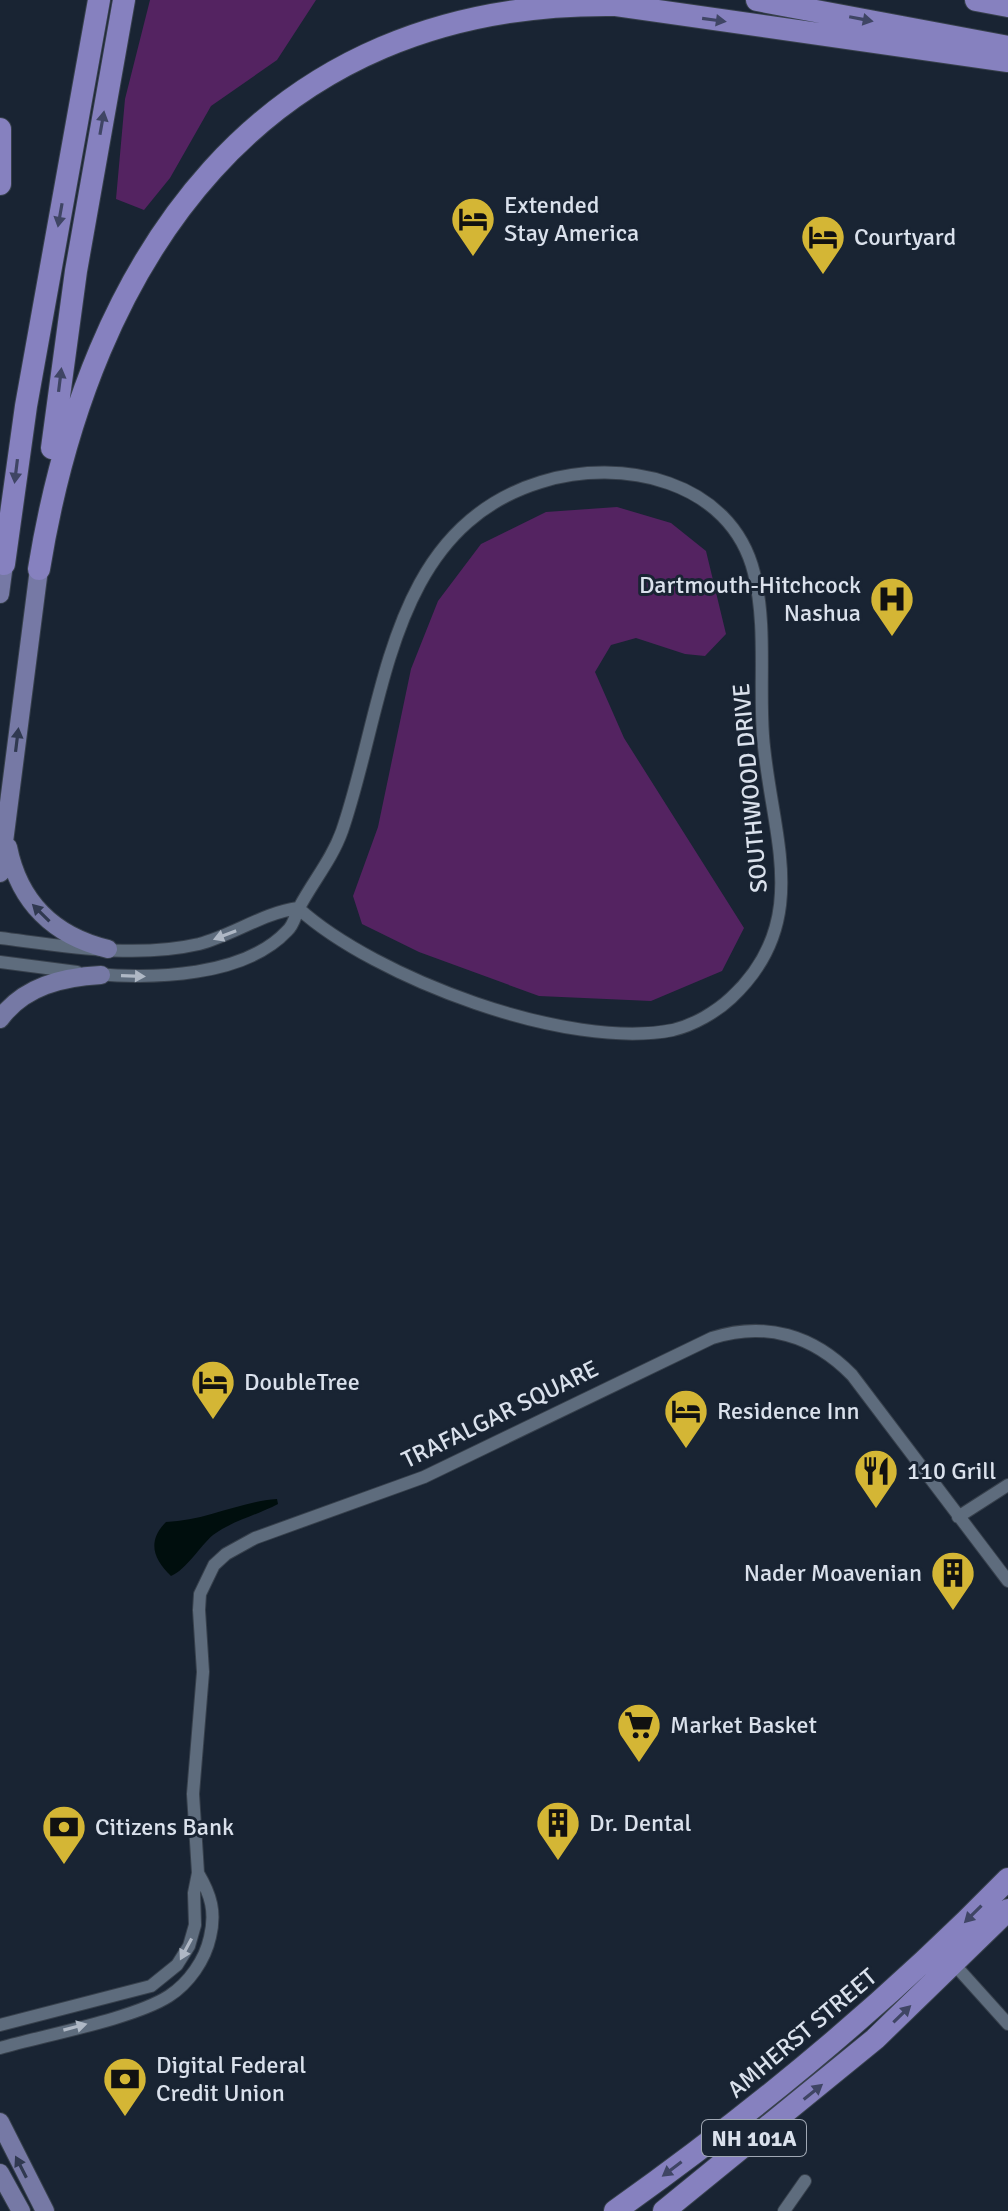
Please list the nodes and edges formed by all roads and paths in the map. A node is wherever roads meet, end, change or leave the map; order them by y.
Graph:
1 (99, 0) edge
2 (124, 0) edge
3 (757, 0) edge
4 (976, 0) edge
5 (1008, 6) edge
6 (1008, 47) edge
7 (1008, 61) edge
8 (0, 129) edge
9 (0, 184) edge
10 (4, 564) joint
11 (39, 569) junction
12 (0, 594) edge
13 (6, 825) junction
14 (0, 873) edge
15 (298, 908) junction
16 (0, 938) edge
17 (108, 949) junction
18 (0, 962) edge
19 (101, 975) junction
20 (0, 1019) edge
21 (1008, 1485) edge
22 (958, 1517) junction
23 (1008, 1581) edge
24 (198, 1873) junction
25 (1008, 1879) edge
26 (1008, 1910) edge
27 (954, 1964) junction
28 (1008, 2024) edge
29 (0, 2025) edge
30 (0, 2048) edge
31 (0, 2122) edge
32 (0, 2173) edge
33 (805, 2181) dead end
34 (21, 2211) edge
35 (45, 2211) edge
36 (615, 2211) edge
37 (664, 2211) edge
38 (784, 2211) edge

1 -> 10 highway
11 -> 2 highway
3 -> 6 highway
4 - 5 highway
11 -> 7 highway
8 - 9 highway
10 - 12 main road
13 -> 11 main road
13 - 14 main road
17 -> 13 main road
15 - 15 street, SOUTHWOOD DRIVE
15 -> 17 street
19 -> 15 street, SOUTHWOOD DRIVE
16 - 17 street
18 - 19 street, SOUTHWOOD DRIVE
19 - 20 main road
21 - 22 street
22 - 23 street, TRAFALGAR SQUARE
22 - 24 street, TRAFALGAR SQUARE
24 -> 29 street, TRAFALGAR SQUARE
30 -> 24 street, TRAFALGAR SQUARE
25 -> 36 highway, AMHERST STREET / NH 101A
26 - 27 highway, AMHERST STREET / NH 101A
27 - 28 street
37 -> 27 highway, AMHERST STREET / NH 101A
35 -> 31 main road
32 - 34 main road
33 - 38 street

